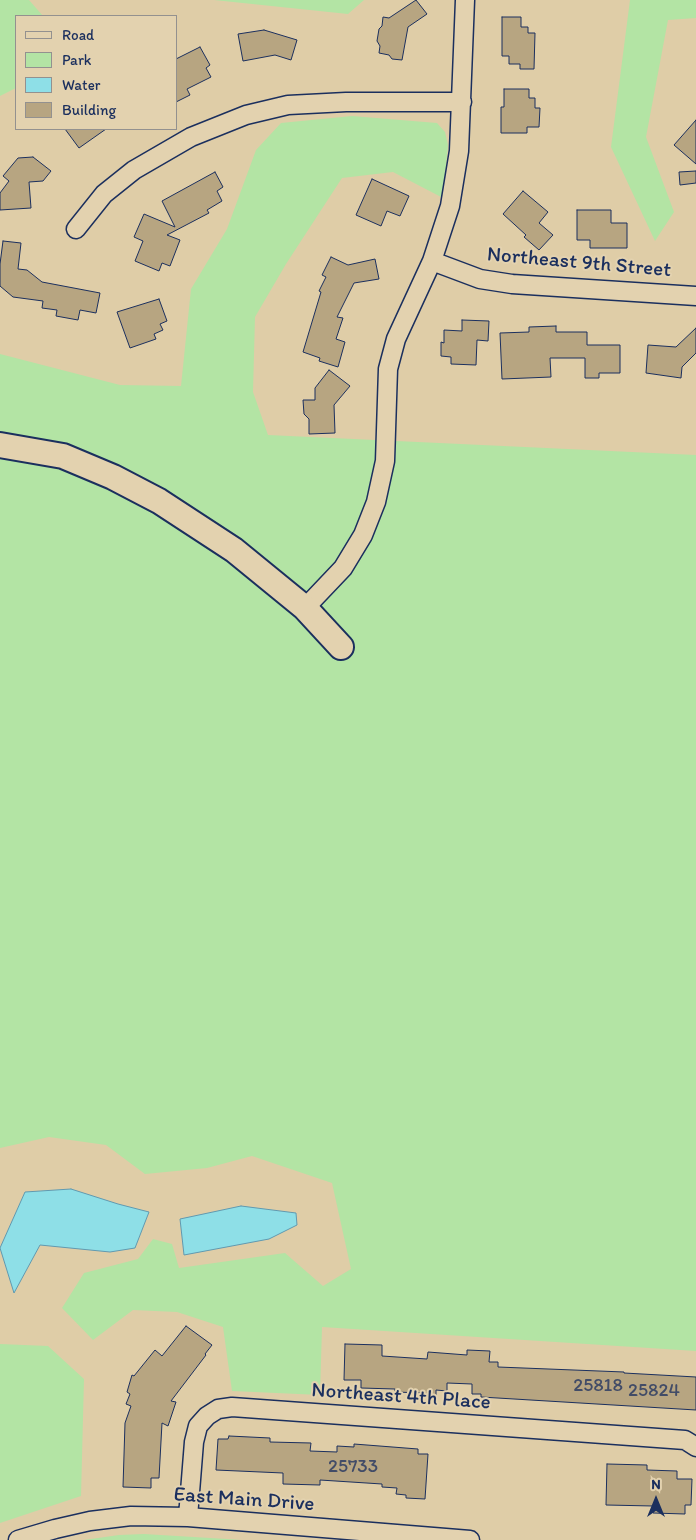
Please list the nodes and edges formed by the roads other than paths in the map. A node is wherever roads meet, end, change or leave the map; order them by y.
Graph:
1 (465, 0) edge
2 (462, 102) junction
3 (76, 229) dead end
4 (432, 260) junction
5 (696, 296) edge
6 (0, 445) edge
7 (305, 608) junction
8 (341, 647) dead end
9 (696, 1447) edge
10 (188, 1517) junction
11 (18, 1540) edge
12 (470, 1540) edge

1 - 2 street
2 - 3 street
2 - 4 street
4 - 5 street, Northeast 9th Street
4 - 7 street
6 - 7 street
7 - 8 street
9 - 10 street, Northeast 4th Place
10 - 11 street, East Main Drive
10 - 12 street, East Main Drive

